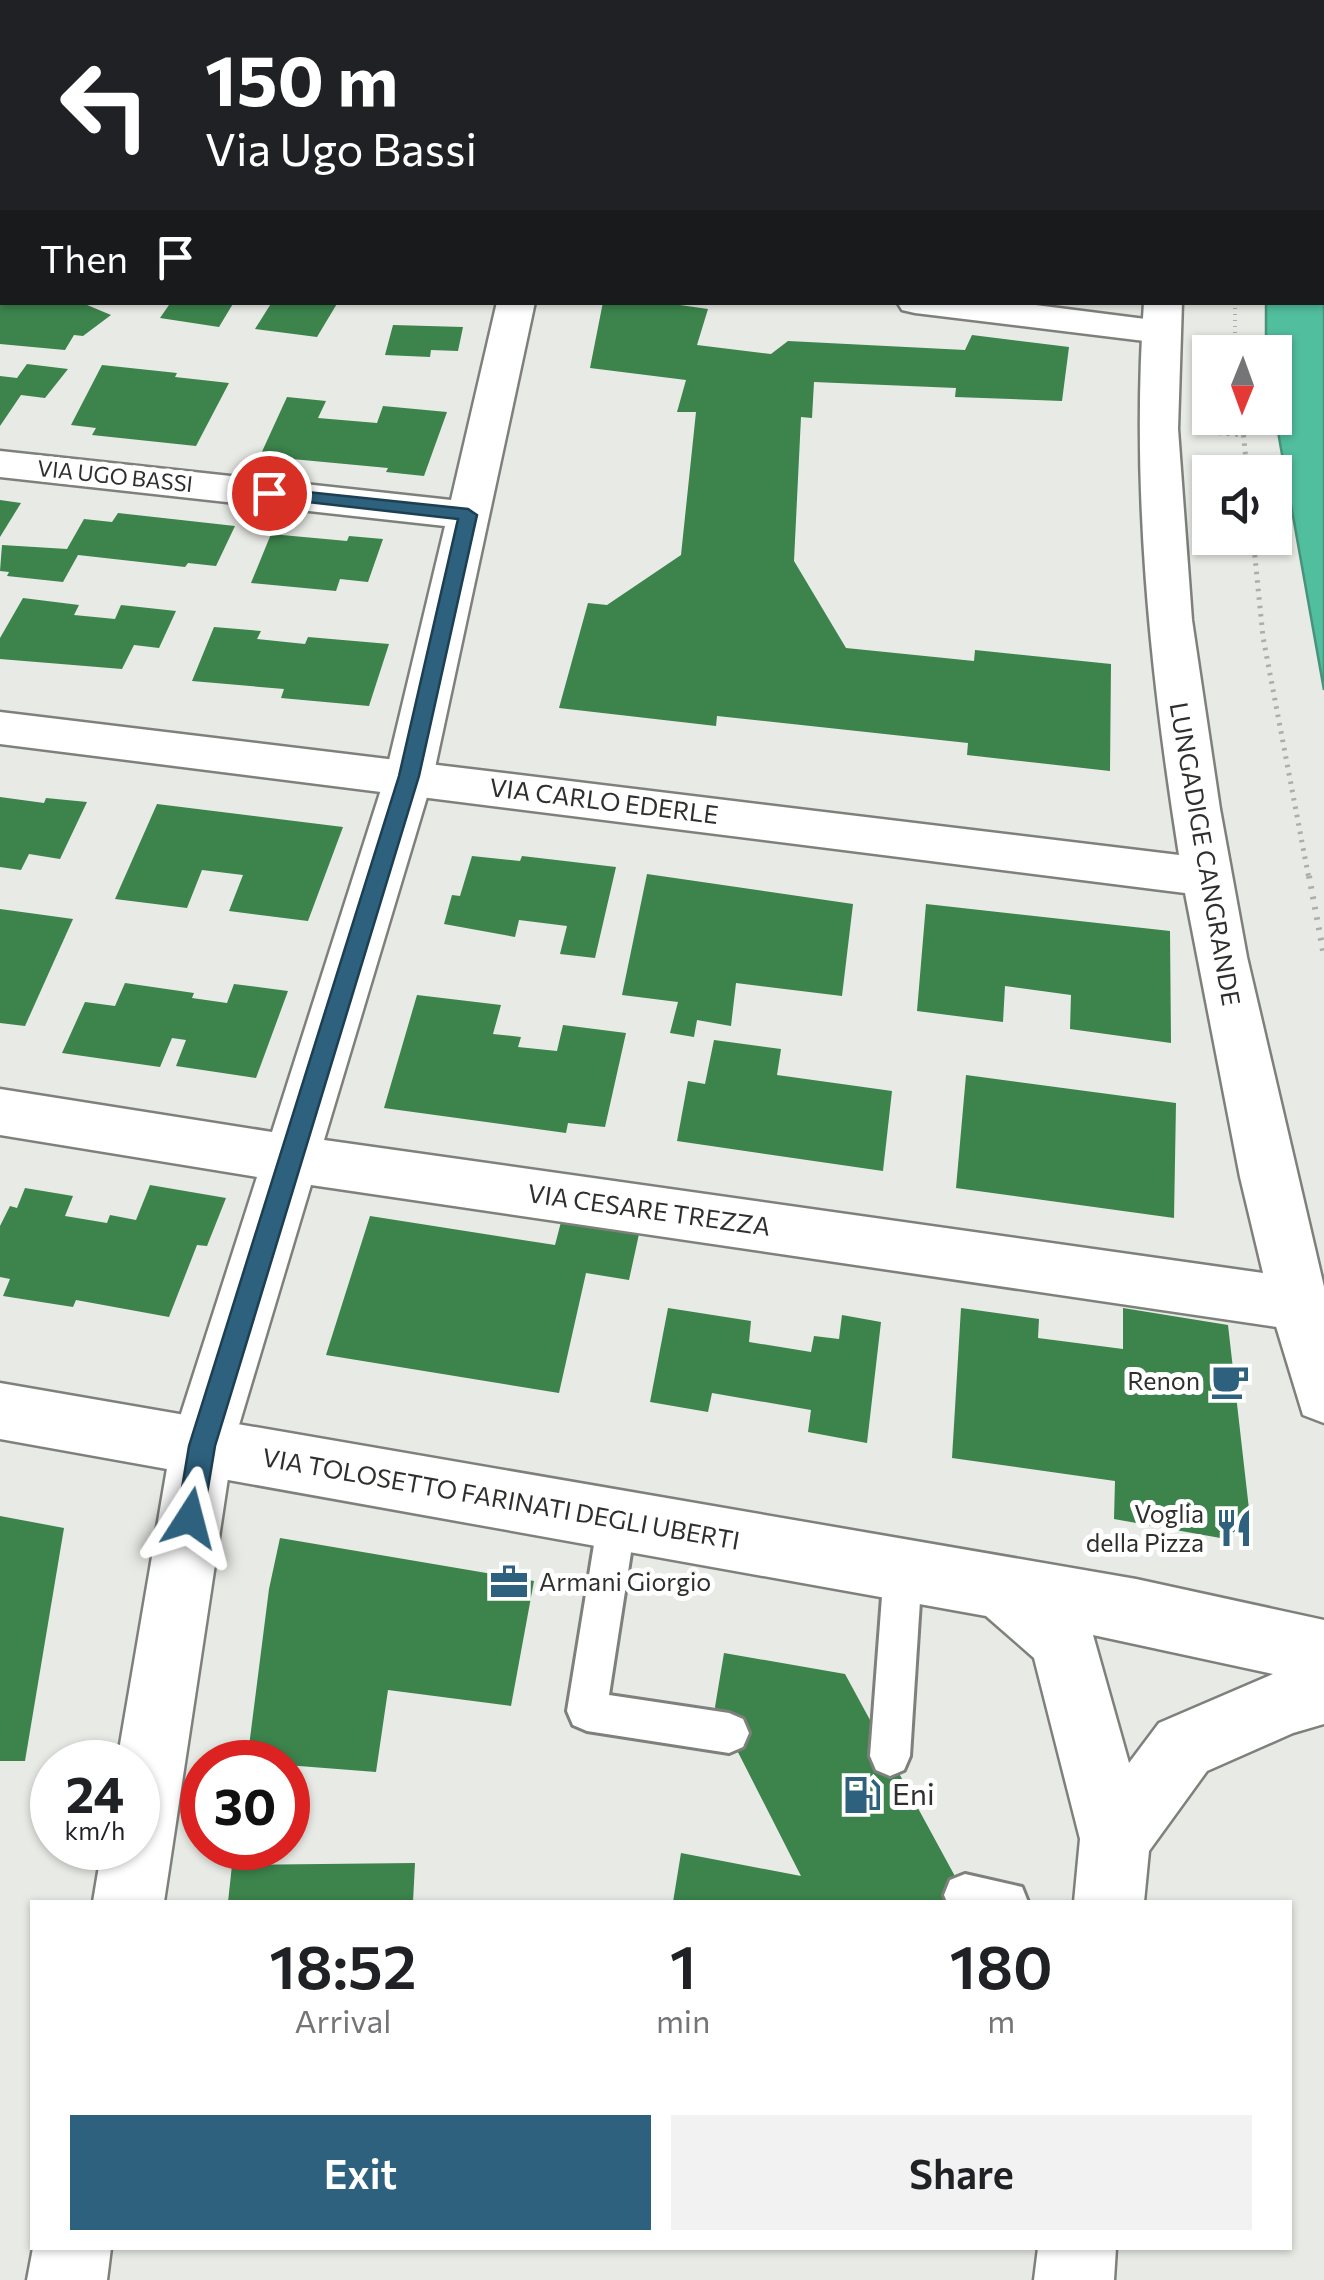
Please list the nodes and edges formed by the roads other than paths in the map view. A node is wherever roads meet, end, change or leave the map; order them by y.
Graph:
1 (515, 305) edge
2 (964, 305) edge
3 (1162, 317) edge
4 (0, 464) edge
5 (468, 515) junction
6 (0, 728) edge
7 (409, 776) junction
8 (1207, 877) junction
9 (0, 1112) edge
10 (293, 1159) junction
11 (1298, 1304) junction
12 (1324, 1395) edge
13 (0, 1410) edge
14 (202, 1446) junction
15 (617, 1520) junction
16 (903, 1570) junction
17 (1002, 1588) junction
18 (1324, 1653) edge
19 (1324, 1692) edge
20 (728, 1733) dead end
21 (154, 1740) edge
22 (890, 1756) dead end
23 (133, 1870) edge
24 (1112, 1871) edge
25 (965, 1894) dead end
26 (128, 1900) edge
27 (996, 1900) edge
28 (72, 2250) edge
29 (1077, 2250) edge
30 (67, 2280) edge
31 (1074, 2280) edge

1 - 5 street
2 - 3 street
3 - 8 street, LUNGADIGE CANGRANDE
4 - 5 street, VIA UGO BASSI
5 - 7 street
6 - 7 street, VIA CARLO EDERLE
7 - 8 street, VIA CARLO EDERLE
7 - 10 street
8 - 11 street, LUNGADIGE CANGRANDE
9 - 10 street, VIA CESARE TREZZA
10 - 11 street, VIA CESARE TREZZA
10 - 14 street
11 - 12 street, LUNGADIGE CANGRANDE
13 - 14 street, VIA TOLOSETTO FARINATI DEGLI UBERTI
14 - 15 street, VIA TOLOSETTO FARINATI DEGLI UBERTI
14 - 21 street
15 - 16 street, VIA TOLOSETTO FARINATI DEGLI UBERTI
15 - 20 lane
16 - 17 street, VIA TOLOSETTO FARINATI DEGLI UBERTI
16 - 22 lane
17 - 18 street, VIA TOLOSETTO FARINATI DEGLI UBERTI
17 - 24 street
19 - 24 street
23 - 26 street
25 - 27 lane
28 - 30 street
29 - 31 street

